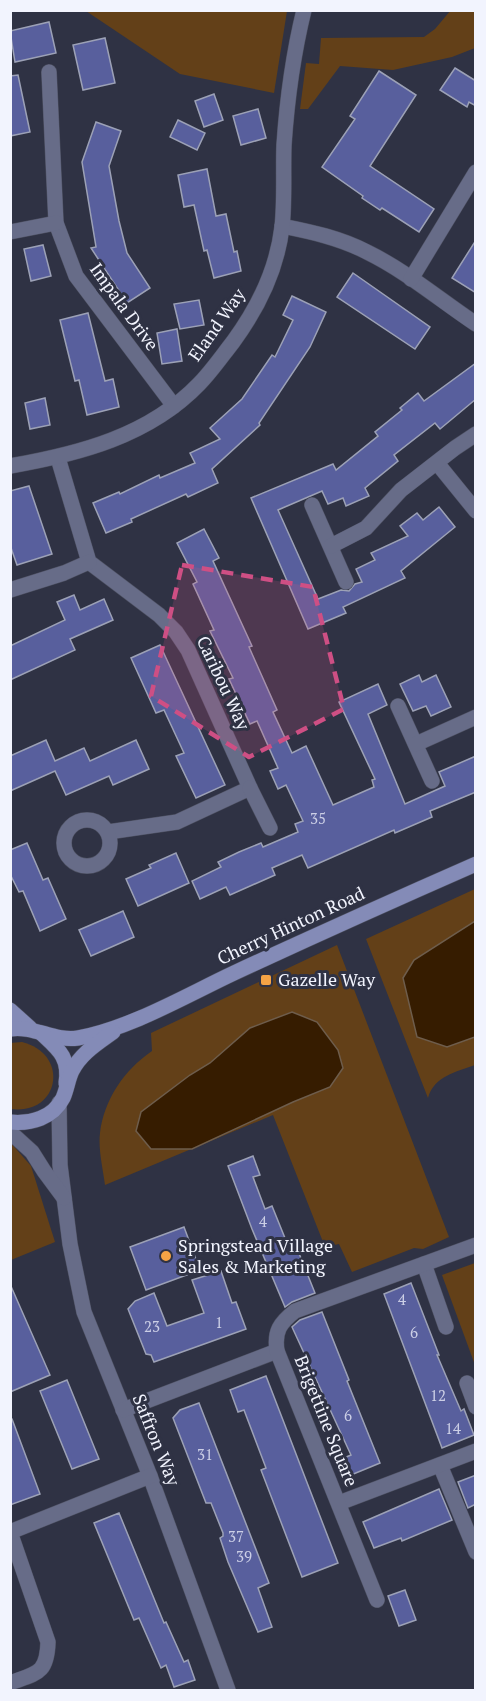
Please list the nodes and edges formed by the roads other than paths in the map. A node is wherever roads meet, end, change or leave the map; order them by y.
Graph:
1 (304, 10) edge
2 (49, 72) dead end
3 (476, 172) edge
4 (56, 223) junction
5 (282, 226) junction
6 (10, 232) edge
7 (411, 279) junction
8 (476, 324) edge
9 (174, 406) junction
10 (476, 434) edge
11 (58, 458) junction
12 (437, 463) junction
13 (10, 466) edge
14 (312, 505) dead end
15 (476, 511) edge
16 (331, 546) junction
17 (89, 562) junction
18 (346, 582) dead end
19 (10, 590) edge
20 (398, 706) dead end
21 (476, 717) edge
22 (416, 744) junction
23 (432, 781) dead end
24 (250, 788) junction
25 (270, 828) dead end
26 (108, 832) dead end
27 (476, 864) edge
28 (10, 1010) edge
29 (123, 1025) junction
30 (10, 1029) edge
31 (35, 1030) junction
32 (61, 1100) junction
33 (10, 1122) edge
34 (10, 1132) edge
35 (66, 1200) junction
36 (476, 1245) edge
37 (424, 1264) junction
38 (446, 1327) dead end
39 (277, 1351) junction
40 (467, 1383) dead end
41 (476, 1407) edge
42 (123, 1410) junction
43 (476, 1451) edge
44 (440, 1465) junction
45 (150, 1476) junction
46 (339, 1503) junction
47 (10, 1532) edge
48 (476, 1552) edge
49 (376, 1600) dead end
50 (10, 1683) edge
51 (228, 1690) edge

1 - 5 street, Eland Way
2 - 4 street, Impala Drive
3 - 7 street
4 - 6 street
4 - 9 street, Impala Drive
5 - 7 street
5 - 9 street, Eland Way
7 - 8 street
9 - 11 street, Eland Way
10 - 12 street
11 - 13 street, Eland Way
11 - 17 street
12 - 15 street
12 - 16 street
14 - 16 street
16 - 18 street
17 - 19 street
17 - 24 street, Caribou Way
20 - 22 street
21 - 22 street
22 - 23 street
24 - 25 street, Caribou Way
24 - 26 street
27 - 29 street, Cherry Hinton Road
28 - 31 street
29 - 31 street
29 - 32 street
30 - 31 street
31 - 32 street
32 - 33 street
32 - 35 street, Saffron Way
34 - 35 street
35 - 42 street, Saffron Way
36 - 37 street, Brigettine Square
37 - 38 street
37 - 39 street, Brigettine Square
39 - 42 street, Brigettine Square
39 - 46 street, Brigettine Square
40 - 41 street
42 - 45 street, Saffron Way
43 - 44 street, Brigettine Square
44 - 46 street, Brigettine Square
44 - 48 street
45 - 47 street
45 - 51 street, Saffron Way
46 - 49 street
47 - 50 street

